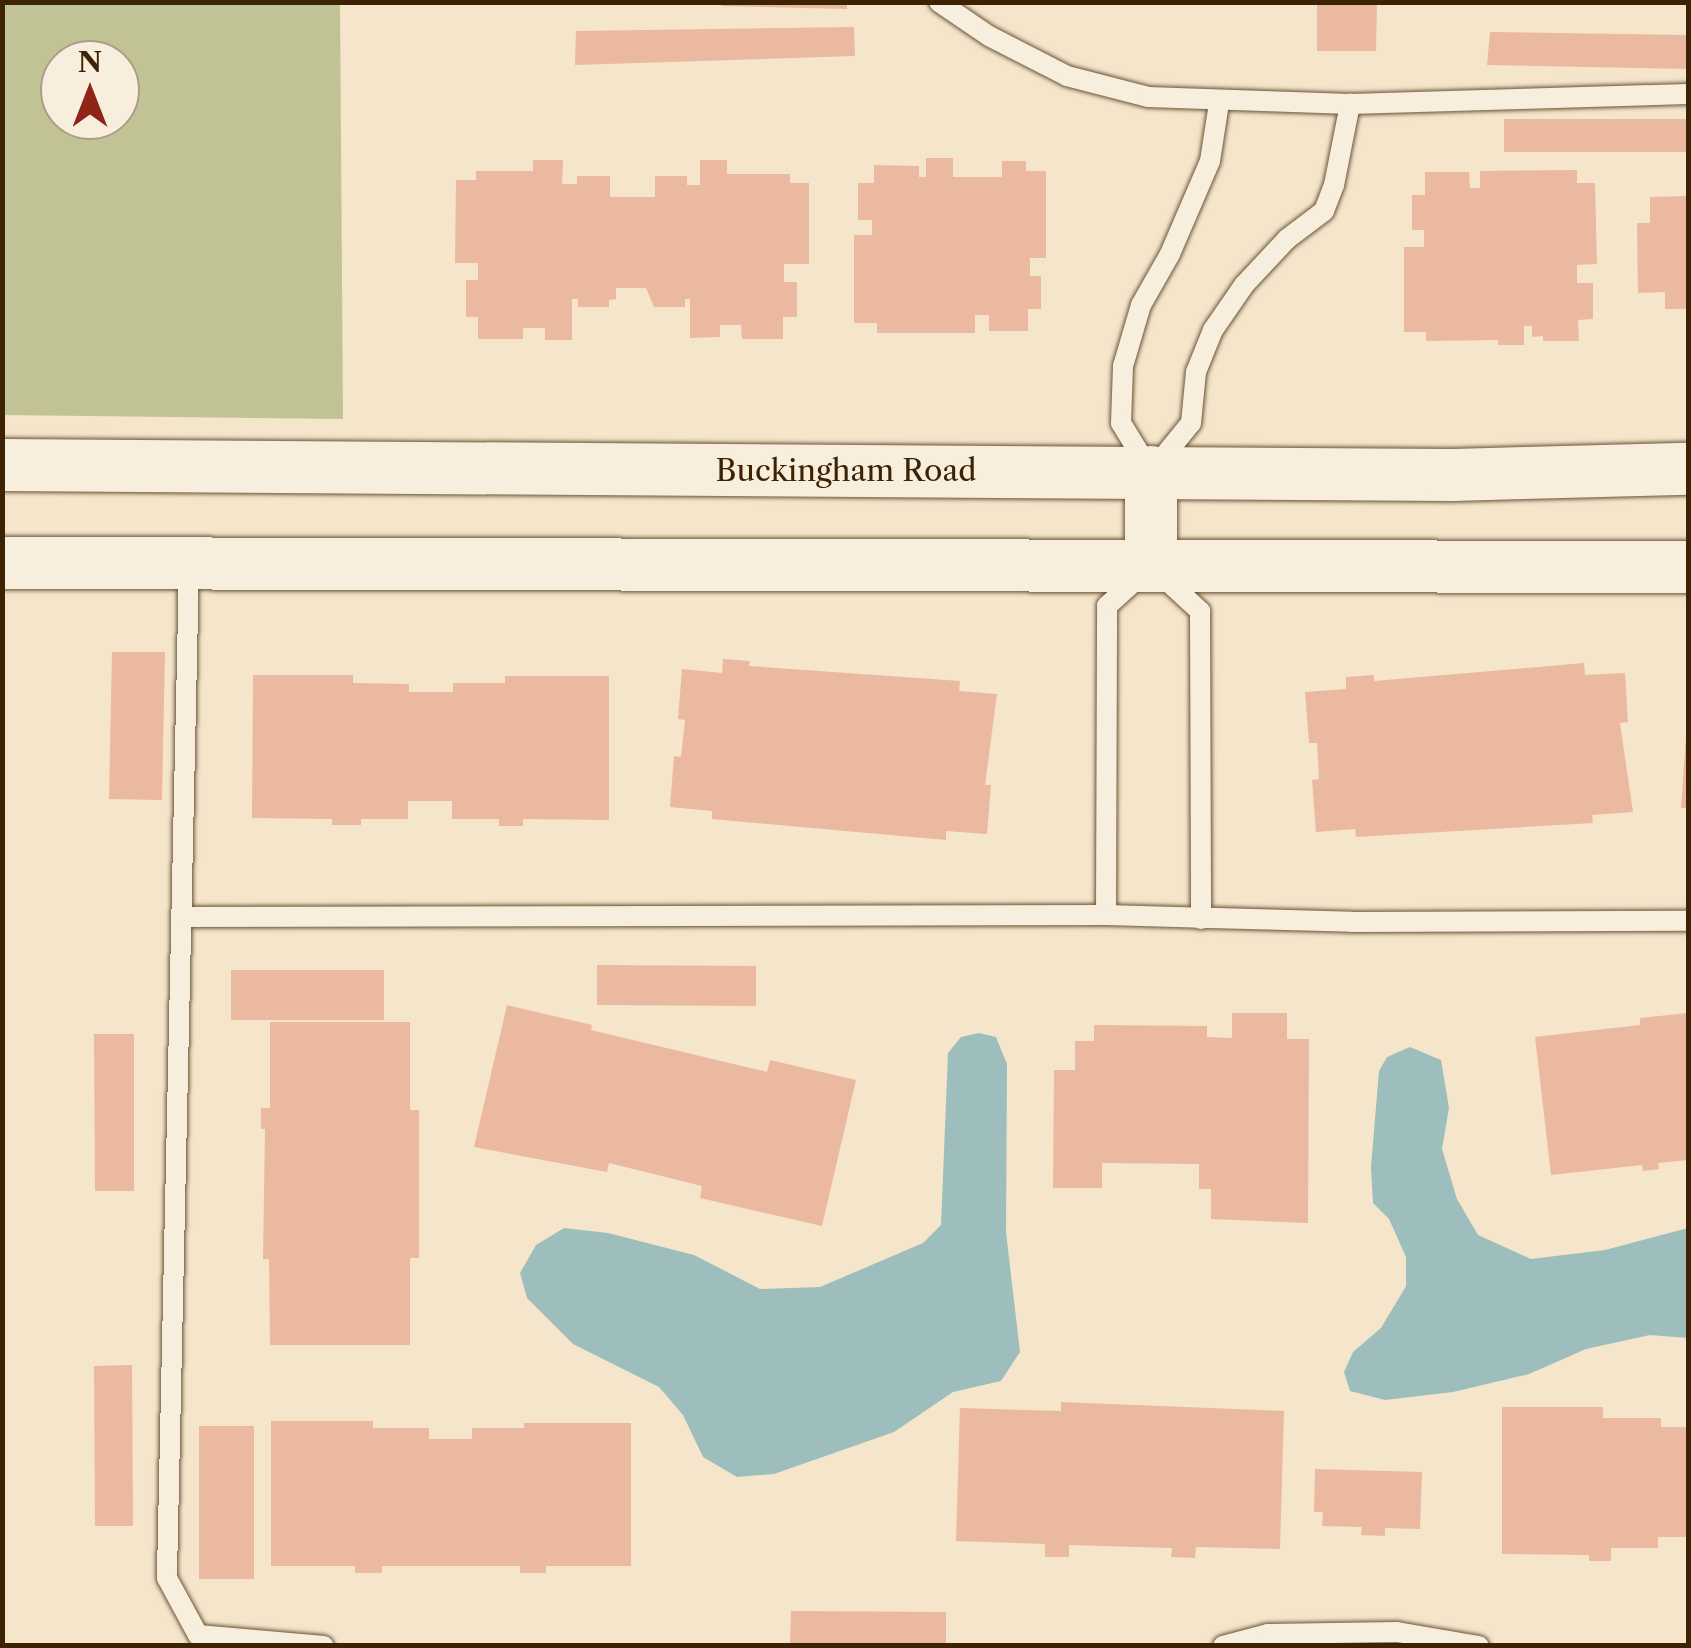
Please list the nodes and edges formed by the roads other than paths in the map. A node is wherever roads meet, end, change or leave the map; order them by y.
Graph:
1 (939, 2) edge
2 (1688, 94) edge
3 (1219, 103) junction
4 (1350, 104) junction
5 (2, 465) edge
6 (1688, 469) edge
7 (1151, 472) junction
8 (2, 563) edge
9 (189, 564) junction
10 (1151, 566) junction
11 (1688, 567) edge
12 (1106, 915) junction
13 (182, 917) junction
14 (1201, 919) junction
15 (1688, 921) edge
16 (324, 1646) edge
17 (1223, 1646) edge
18 (1480, 1646) edge

1 - 3 lane
2 - 4 lane
3 - 4 lane
3 - 7 lane
4 - 7 lane
5 - 7 street, Buckingham Road
6 - 7 street, Buckingham Road
7 - 10 street
8 - 9 street
9 - 10 street
9 - 13 lane
10 - 11 street
10 - 12 lane
10 - 14 lane
12 - 13 lane
12 - 14 lane
13 - 16 lane
14 - 15 lane
17 - 18 lane

